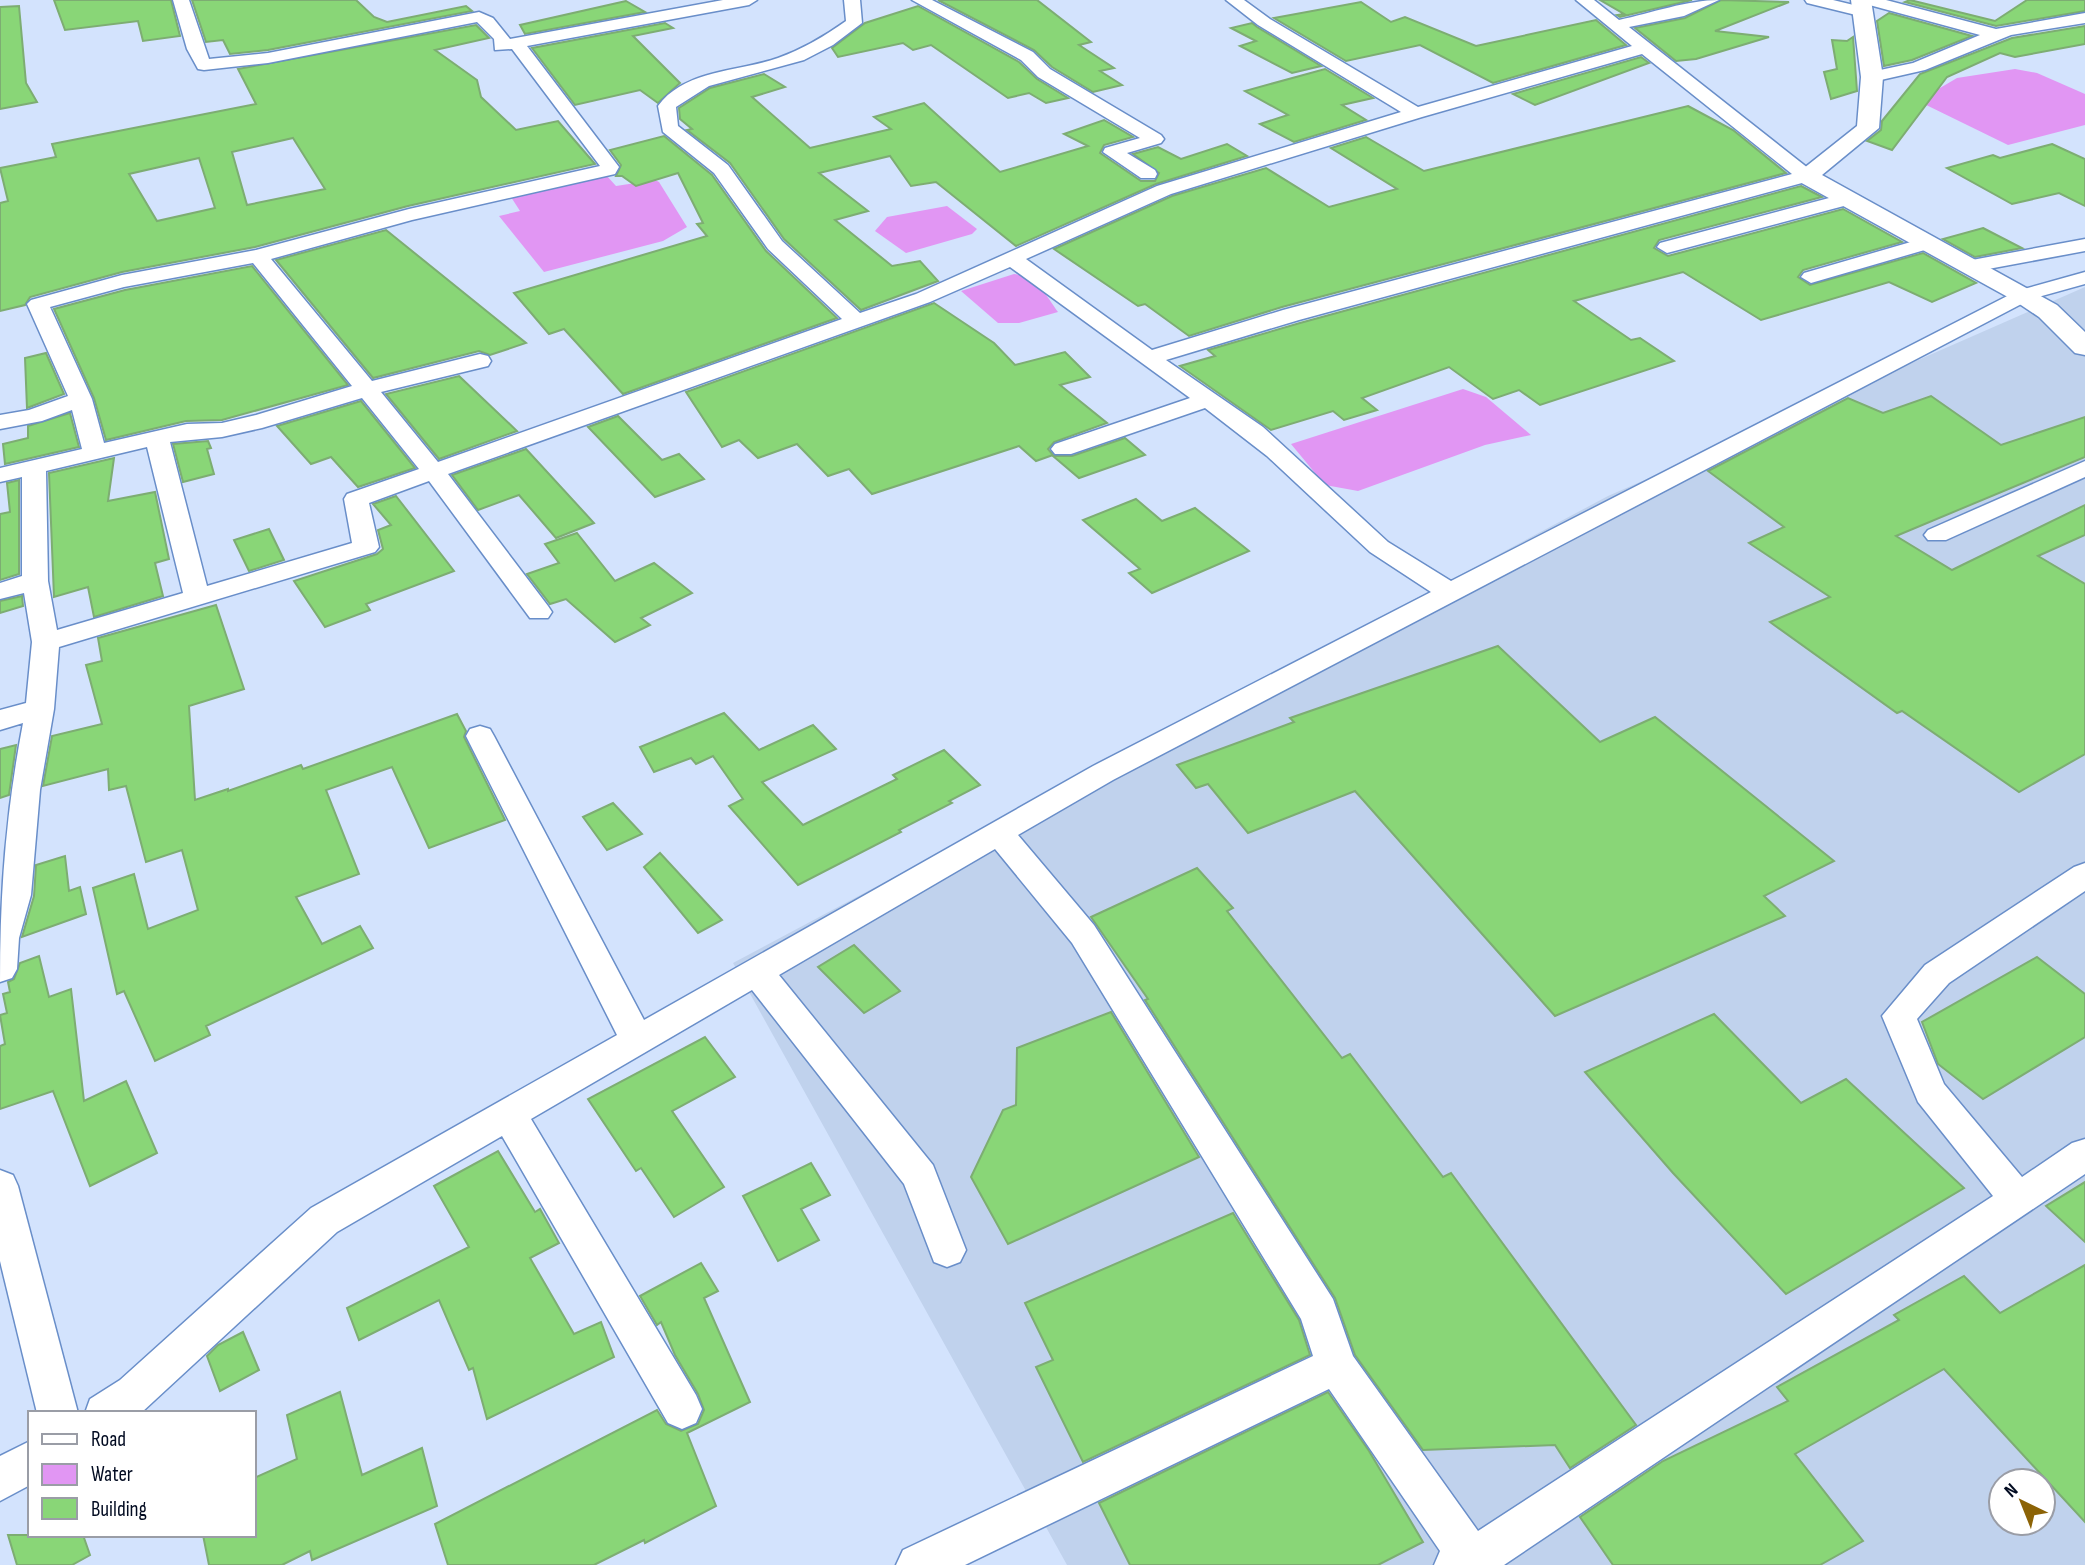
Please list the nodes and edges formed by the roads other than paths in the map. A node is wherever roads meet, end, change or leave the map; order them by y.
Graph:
1 (181, 0) edge
2 (749, 0) edge
3 (852, 0) edge
4 (920, 0) edge
5 (1234, 0) edge
6 (1584, 0) edge
7 (1711, 0) edge
8 (1813, 0) edge
9 (1863, 4) edge
10 (2085, 18) edge
11 (1616, 25) junction
12 (1996, 34) junction
13 (516, 43) junction
14 (1645, 48) junction
15 (1872, 77) junction
16 (1416, 113) junction
17 (1149, 174) dead end
18 (1806, 176) junction
19 (1848, 199) junction
20 (1928, 243) junction
21 (2085, 245) edge
22 (1667, 247) dead end
23 (258, 256) junction
24 (1012, 259) junction
25 (1972, 266) junction
26 (1811, 277) dead end
27 (2085, 278) edge
28 (2024, 295) junction
29 (857, 322) junction
30 (2085, 347) edge
31 (1152, 357) junction
32 (480, 361) dead end
33 (367, 389) junction
34 (81, 399) junction
35 (1208, 400) junction
36 (0, 422) edge
37 (157, 438) junction
38 (1063, 449) dead end
39 (94, 451) junction
40 (34, 468) junction
41 (2085, 468) edge
42 (434, 472) junction
43 (0, 475) edge
44 (1937, 535) dead end
45 (36, 581) junction
46 (0, 590) edge
47 (1451, 593) junction
48 (197, 597) junction
49 (539, 612) dead end
50 (46, 642) junction
51 (40, 709) junction
52 (0, 720) edge
53 (480, 736) dead end
54 (999, 833) junction
55 (2085, 875) edge
56 (0, 970) edge
57 (757, 972) junction
58 (638, 1040) junction
59 (509, 1115) junction
60 (2085, 1154) edge
61 (0, 1186) edge
62 (2018, 1200) junction
63 (947, 1250) dead end
64 (1336, 1365) junction
65 (682, 1409) dead end
66 (57, 1411) edge
67 (108, 1411) edge
68 (28, 1462) edge
69 (0, 1480) edge
70 (1468, 1563) edge
71 (918, 1565) edge

1 - 13 street
2 - 13 street
3 - 29 street
4 - 17 street
5 - 16 street
6 - 11 street
7 - 11 street
8 - 9 street
9 - 12 street
9 - 15 street
10 - 12 street
11 - 14 street
12 - 15 street
13 - 23 street
14 - 16 street
14 - 18 street
15 - 18 street
16 - 24 street
18 - 19 street
18 - 31 street
19 - 20 street
19 - 22 street
20 - 25 street
20 - 26 street
21 - 25 street
23 - 33 street
23 - 34 street
24 - 29 street
24 - 31 street
25 - 28 street
27 - 28 street
28 - 30 street
28 - 47 street
29 - 42 street
31 - 35 street
32 - 33 street
33 - 37 street
33 - 42 street
34 - 36 street
34 - 39 street
35 - 38 street
35 - 47 street
37 - 39 street
37 - 48 street
39 - 40 street
40 - 43 street
40 - 45 street
41 - 44 street
42 - 48 street
42 - 49 street
45 - 46 street
45 - 50 street
47 - 54 street
48 - 50 street
50 - 51 street
51 - 52 street
51 - 56 street
53 - 58 street
54 - 57 street
54 - 64 street
55 - 62 street
57 - 58 street
57 - 63 street
58 - 59 street
59 - 65 street
59 - 67 street
60 - 62 street
61 - 66 street
62 - 70 street
64 - 70 street
64 - 71 street
68 - 69 street

